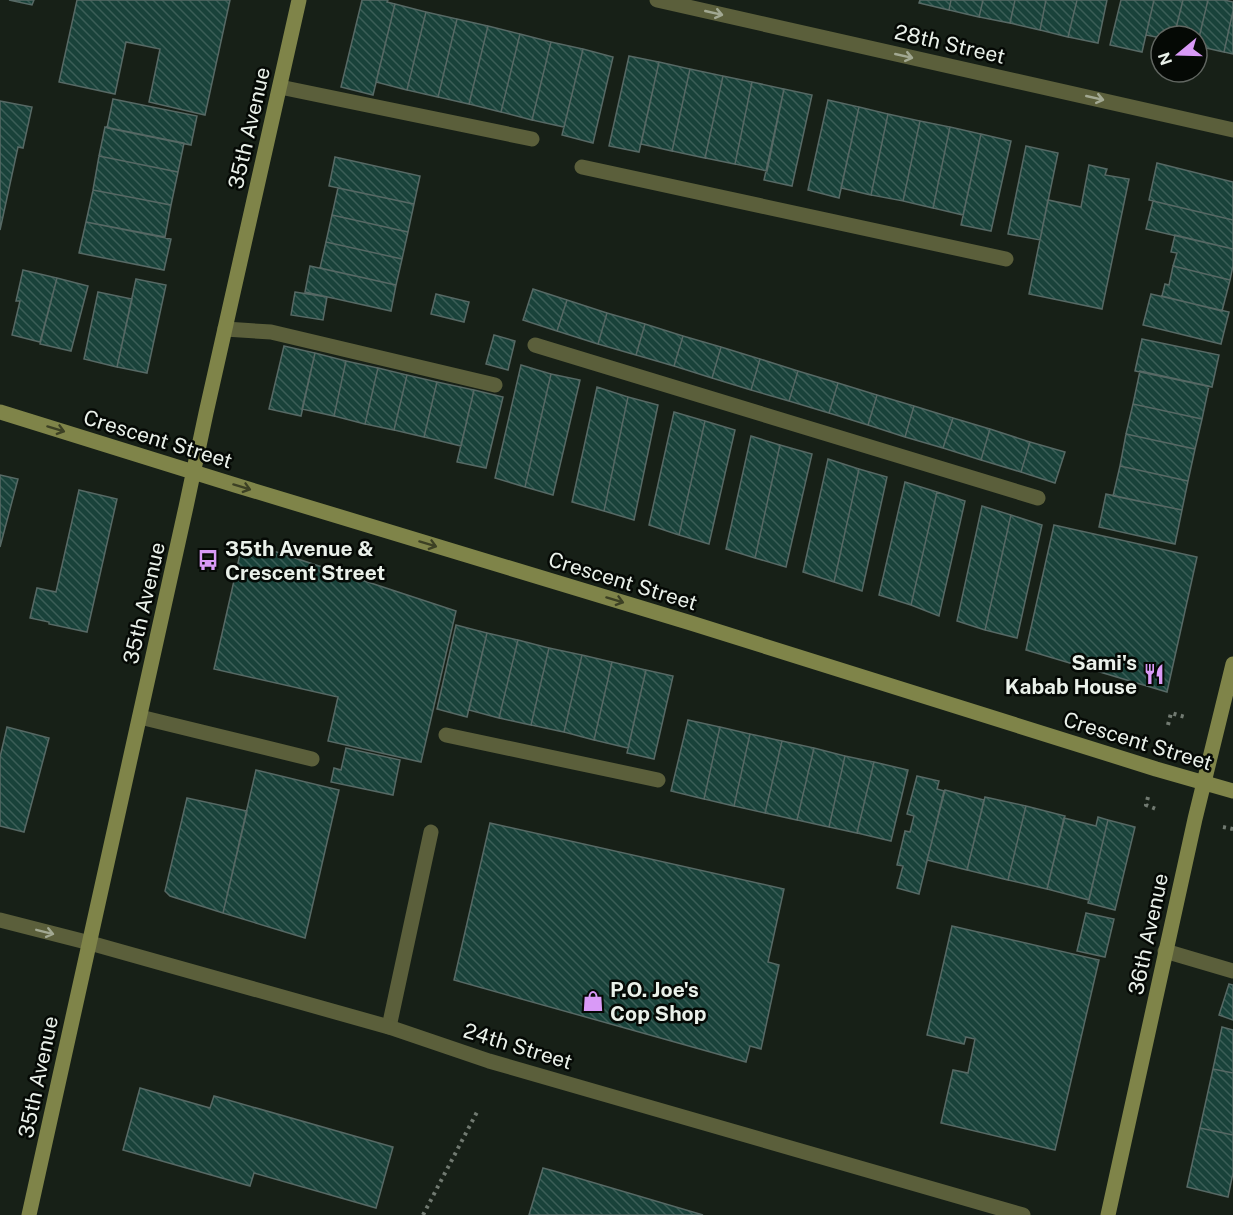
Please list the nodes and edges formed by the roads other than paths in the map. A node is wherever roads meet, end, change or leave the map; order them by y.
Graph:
1 (299, 0) edge
2 (657, 0) edge
3 (280, 87) junction
4 (1233, 129) edge
5 (532, 139) dead end
6 (582, 167) dead end
7 (1006, 259) dead end
8 (225, 329) junction
9 (535, 345) dead end
10 (495, 385) dead end
11 (0, 412) edge
12 (193, 471) junction
13 (1038, 498) dead end
14 (1233, 664) edge
15 (140, 717) junction
16 (446, 735) dead end
17 (312, 759) dead end
18 (658, 780) dead end
19 (1203, 783) junction
20 (1233, 791) edge
21 (431, 832) dead end
22 (0, 920) edge
23 (90, 943) junction
24 (1165, 951) junction
25 (1233, 971) edge
26 (389, 1027) junction
27 (29, 1215) edge
28 (1023, 1215) edge
29 (1108, 1215) edge

1 - 3 street, 35th Avenue
2 -> 4 street, 28th Street
3 - 5 street
3 - 8 street, 35th Avenue
6 - 7 street
8 - 10 street
8 - 12 street, 35th Avenue
9 - 13 street
11 -> 12 street, Crescent Street
12 - 15 street, 35th Avenue
12 -> 19 street, Crescent Street
14 - 19 street, 36th Avenue
15 - 17 street
15 - 23 street, 35th Avenue
16 - 18 street
19 - 20 street, Crescent Street
19 - 24 street, 36th Avenue
21 - 26 street
22 -> 23 street, 24th Street
23 - 26 street, 24th Street
23 - 27 street, 35th Avenue
24 - 25 street
24 - 29 street, 36th Avenue
26 - 28 street, 24th Street

